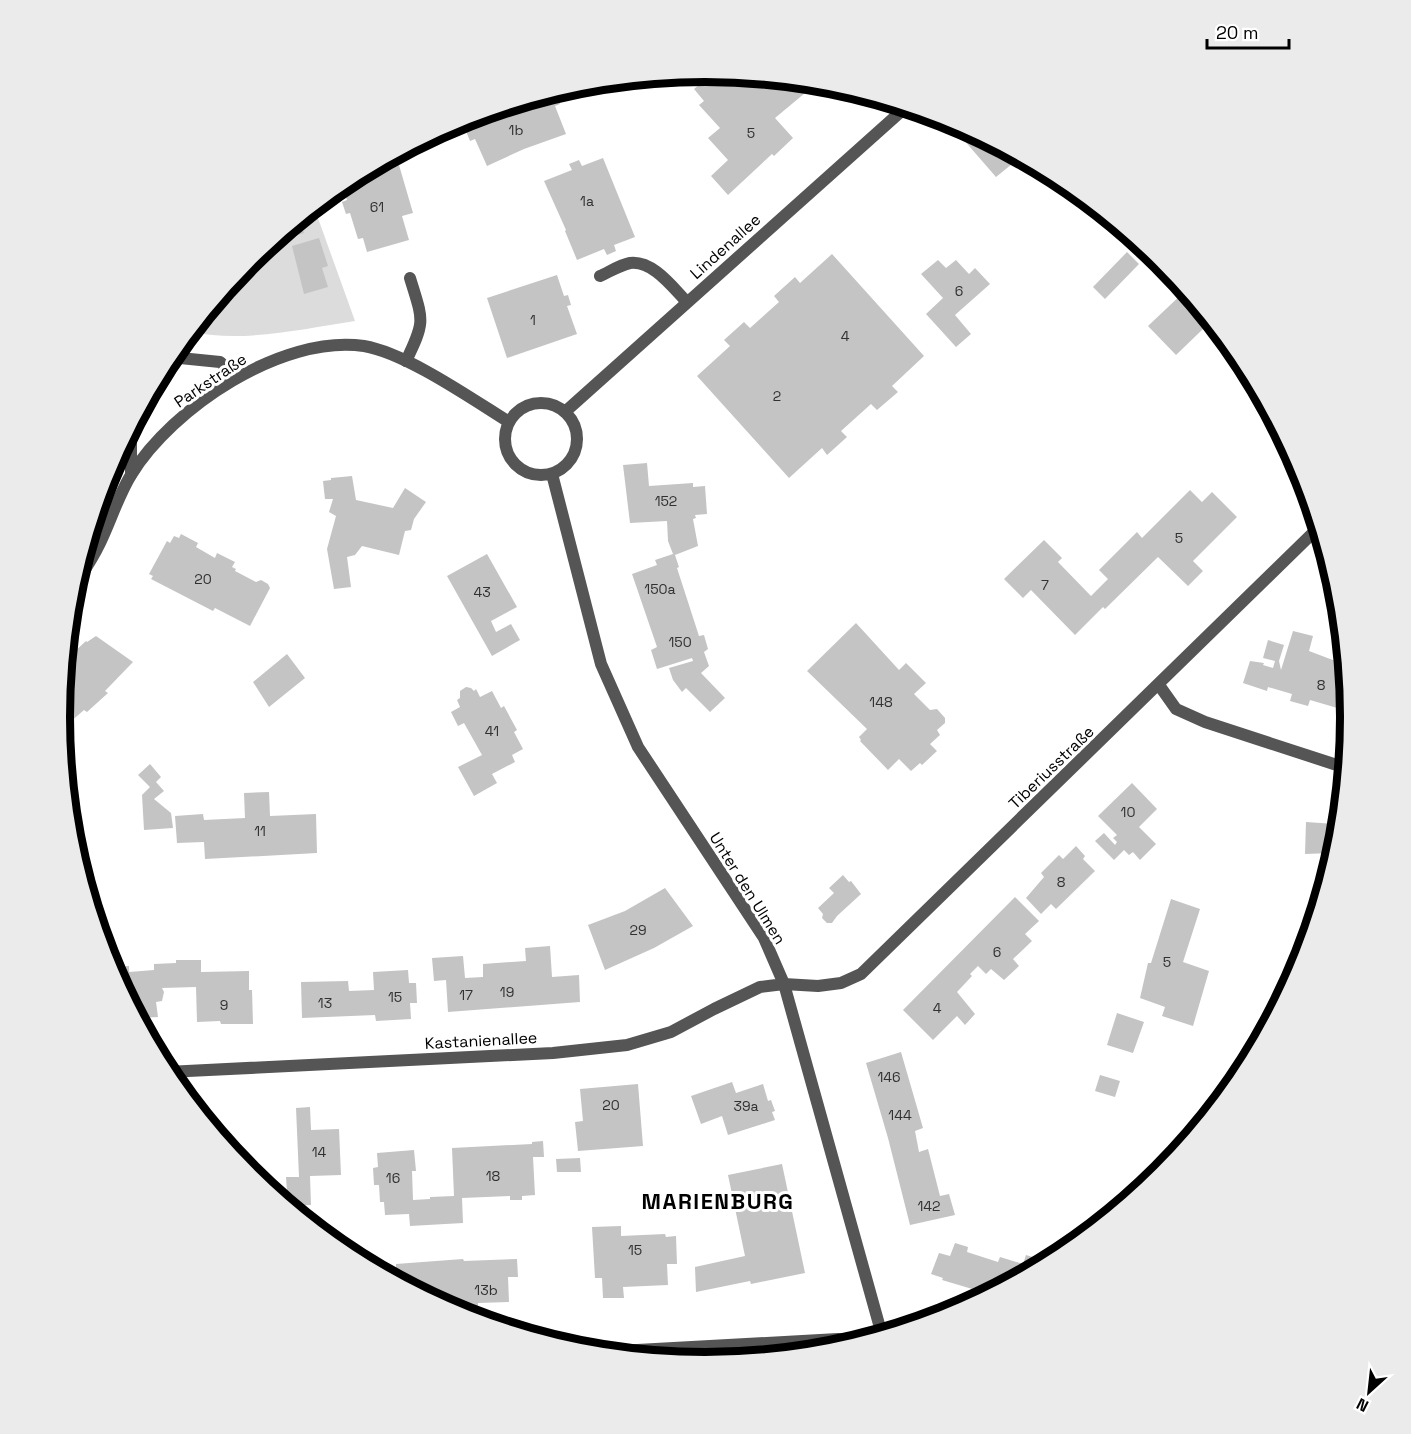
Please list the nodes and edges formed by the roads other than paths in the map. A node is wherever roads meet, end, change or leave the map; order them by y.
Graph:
1 (899, 113) edge
2 (600, 276) dead end
3 (410, 278) dead end
4 (687, 302) junction
5 (183, 357) edge
6 (406, 361) junction
7 (237, 377) junction
8 (566, 411) junction
9 (509, 422) junction
10 (131, 447) edge
11 (552, 474) junction
12 (131, 475) junction
13 (1313, 533) edge
14 (90, 560) edge
15 (1159, 685) junction
16 (1338, 766) edge
17 (784, 984) junction
18 (179, 1071) edge
19 (880, 1327) edge
20 (832, 1339) edge
21 (648, 1349) edge

1 - 4 street, Lindenallee
2 - 4 street
3 - 6 street
4 - 8 street, Lindenallee
5 - 7 street
6 - 7 street, Parkstraße
6 - 9 street, Parkstraße
7 - 12 street, Parkstraße
8 - 9 street
8 - 11 street
9 - 11 street
10 - 12 street
11 - 17 street, Unter den Ulmen
12 - 14 street, Parkstraße
13 - 15 street, Tiberiusstraße
15 - 16 street
15 - 17 street, Tiberiusstraße
17 - 18 street, Kastanienallee
17 - 19 street, Unter den Ulmen
20 - 21 street

